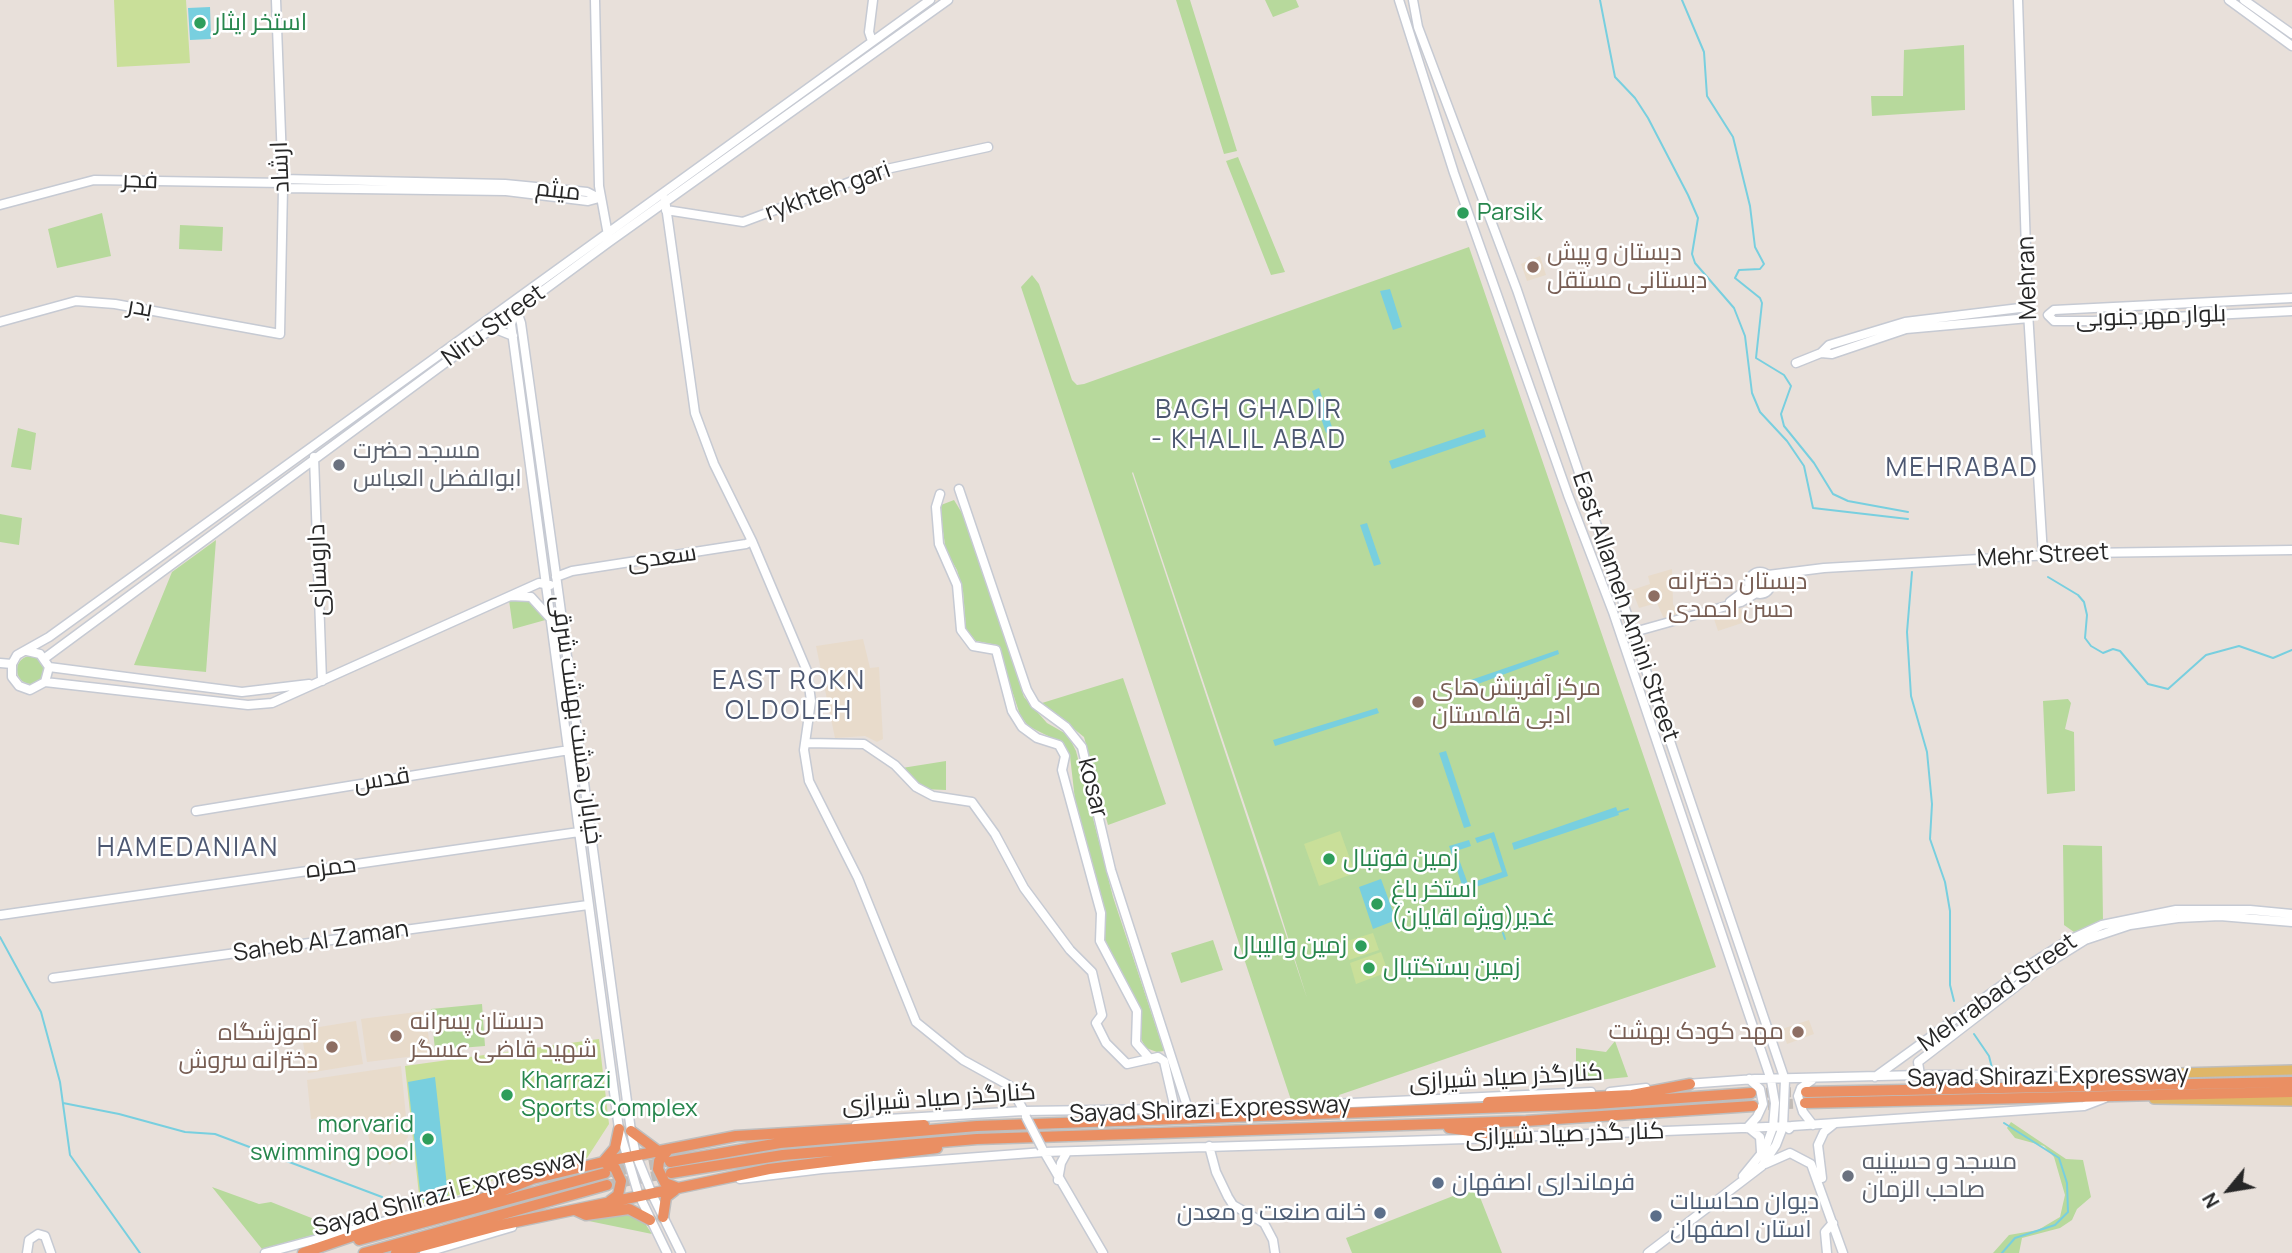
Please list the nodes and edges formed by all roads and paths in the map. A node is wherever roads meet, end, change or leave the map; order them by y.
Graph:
1 (276, 0) edge
2 (589, 0) edge
3 (595, 0) edge
4 (873, 0) edge
5 (930, 0) edge
6 (948, 0) edge
7 (1397, 0) edge
8 (1413, 0) edge
9 (2018, 0) edge
10 (2229, 0) edge
11 (2244, 0) edge
12 (910, 14) junction
13 (593, 22) junction
14 (916, 23) junction
15 (2277, 29) junction
16 (2292, 34) edge
17 (872, 41) junction
18 (1426, 44) junction
19 (1413, 46) junction
20 (2292, 46) edge
21 (988, 147) dead end
22 (283, 184) junction
23 (662, 193) junction
24 (599, 198) junction
25 (0, 205) edge
26 (667, 206) junction
27 (608, 238) junction
28 (2292, 298) edge
29 (515, 299) junction
30 (2028, 307) junction
31 (516, 311) junction
32 (2292, 312) edge
33 (2029, 318) junction
34 (0, 322) edge
35 (521, 323) junction
36 (511, 324) junction
37 (493, 328) junction
38 (280, 334) joint
39 (513, 336) junction
40 (1821, 353) junction
41 (1796, 363) dead end
42 (309, 449) junction
43 (314, 458) junction
44 (1582, 484) junction
45 (960, 489) dead end
46 (1566, 489) junction
47 (940, 494) dead end
48 (752, 541) junction
49 (2292, 550) edge
50 (2042, 555) junction
51 (1794, 571) junction
52 (553, 573) junction
53 (1768, 575) junction
54 (543, 583) junction
55 (1771, 586) junction
56 (1753, 590) junction
57 (559, 595) junction
58 (505, 597) junction
59 (552, 620) junction
60 (1634, 632) junction
61 (48, 637) junction
62 (55, 648) junction
63 (27, 651) junction
64 (0, 663) edge
65 (47, 663) junction
66 (12, 664) junction
67 (0, 676) edge
68 (12, 677) junction
69 (322, 681) junction
70 (45, 682) junction
71 (805, 743) junction
72 (569, 750) junction
73 (196, 811) dead end
74 (579, 832) junction
75 (598, 882) junction
76 (585, 883) junction
77 (1725, 896) junction
78 (1711, 901) junction
79 (588, 905) junction
80 (2292, 914) edge
81 (1, 915) edge
82 (2292, 922) edge
83 (53, 978) dead end
84 (1926, 1042) junction
85 (1932, 1051) junction
86 (1150, 1059) junction
87 (1765, 1060) junction
88 (1782, 1068) junction
89 (2292, 1070) edge
90 (1920, 1075) junction
91 (1875, 1077) junction
92 (1752, 1079) junction
93 (1815, 1079) junction
94 (1771, 1080) junction
95 (1786, 1080) junction
96 (1798, 1080) junction
97 (2292, 1082) edge
98 (1690, 1084) junction
99 (2110, 1091) junction
100 (2292, 1092) edge
101 (1751, 1093) tunnel mouth
102 (1805, 1098) tunnel mouth
103 (2292, 1101) edge
104 (1753, 1106) tunnel mouth
105 (1175, 1109) junction
106 (1188, 1109) junction
107 (1436, 1111) junction
108 (1025, 1114) junction
109 (1421, 1124) junction
110 (1835, 1124) junction
111 (1814, 1125) junction
112 (977, 1126) junction
113 (1782, 1127) junction
114 (1747, 1128) junction
115 (619, 1129) junction
116 (631, 1131) junction
117 (736, 1136) junction
118 (1515, 1137) junction
119 (977, 1139) junction
120 (1209, 1146) junction
121 (663, 1150) junction
122 (1043, 1150) junction
123 (1067, 1152) junction
124 (1761, 1154) junction
125 (631, 1156) junction
126 (603, 1162) junction
127 (670, 1162) tunnel mouth
128 (1762, 1166) junction
129 (605, 1173) tunnel mouth
130 (671, 1173) tunnel mouth
131 (532, 1179) junction
132 (1058, 1180) junction
133 (723, 1181) junction
134 (607, 1185) tunnel mouth
135 (679, 1188) junction
136 (652, 1194) junction
137 (639, 1196) junction
138 (1721, 1198) junction
139 (606, 1203) junction
140 (574, 1210) junction
141 (663, 1217) junction
142 (650, 1220) junction
143 (530, 1221) junction
144 (1833, 1223) junction
145 (1826, 1251) edge
146 (27, 1253) edge
147 (51, 1253) edge
148 (265, 1253) edge
149 (304, 1253) edge
150 (364, 1253) edge
151 (396, 1253) edge
152 (424, 1253) edge
153 (667, 1253) edge
154 (681, 1253) edge
155 (1103, 1253) edge
156 (1275, 1253) edge
157 (1648, 1253) edge
158 (1815, 1253) edge
159 (1846, 1253) edge

1 - 22 main road, ارشاد
2 - 13 main road
3 - 13 main road
4 - 17 main road
5 - 12 main road, Niru Street
6 - 14 main road, Niru Street
7 - 19 main road, East Allameh Amini Street
8 - 18 main road, East Allameh Amini Street
9 - 30 main road, Mehran
10 - 15 main road
11 - 15 main road
12 - 14 main road
12 - 17 main road, Niru Street
13 - 24 main road
14 - 26 main road, Niru Street
15 - 16 main road
15 - 20 main road
17 - 23 main road, Niru Street
18 - 19 main road
18 - 44 main road, East Allameh Amini Street
19 - 46 main road, East Allameh Amini Street
21 - 26 main road, rykhteh gari
22 - 24 main road, میثم
22 - 25 main road, فجر
22 - 38 main road, ارشاد
23 - 26 main road
23 - 27 main road, Niru Street
24 - 27 main road
26 - 27 main road, Niru Street
26 - 48 main road
27 - 29 main road, Niru Street
27 - 31 main road, Niru Street
28 - 32 main road, بلوار مهر جنوبی
29 - 31 main road
29 - 42 main road, Niru Street
30 - 33 main road, Mehran
30 - 40 main road
31 - 35 main road, خیابان هشت بهشت شرقی
31 - 36 main road
31 - 37 main road, Niru Street
33 - 40 main road
33 - 50 main road, Mehran
34 - 38 main road, بدر
35 - 36 main road
35 - 52 main road, خیابان هشت بهشت شرقی
36 - 39 main road, خیابان هشت بهشت شرقی
37 - 39 main road
37 - 43 main road, Niru Street
39 - 52 main road, خیابان هشت بهشت شرقی
40 - 41 main road
42 - 43 main road
42 - 61 main road, Niru Street
43 - 62 main road, Niru Street
43 - 69 main road, داروسازی
44 - 46 main road
44 - 60 main road, East Allameh Amini Street
45 - 106 main road, kosar
46 - 78 main road, East Allameh Amini Street
47 - 86 main road
48 - 52 main road, سعدی
48 - 71 main road
49 - 50 main road, Mehr Street
50 - 51 main road, Mehr Street
51 - 53 main road, Mehr Street
51 - 55 main road, Mehr Street
52 - 54 main road, خیابان هشت بهشت شرقی
52 - 57 main road, خیابان هشت بهشت شرقی
53 - 55 main road
53 - 56 main road
54 - 57 main road
54 - 58 main road
54 - 59 main road, خیابان هشت بهشت شرقی
55 - 56 main road, Mehr Street
56 - 60 main road
57 - 75 main road, خیابان هشت بهشت شرقی
58 - 59 main road
58 - 69 main road
59 - 72 main road, خیابان هشت بهشت شرقی
60 - 77 main road, East Allameh Amini Street
61 - 62 main road
61 - 63 main road, Niru Street
62 - 65 main road, Niru Street
63 - 65 main road
63 - 66 main road
64 - 66 main road
65 - 69 main road
65 - 70 main road
66 - 68 main road
67 - 68 main road
68 - 70 main road
69 - 70 main road
71 - 86 main road
71 - 108 main road
72 - 73 main road, قدس
72 - 74 main road, خیابان هشت بهشت شرقی
74 - 76 main road, خیابان هشت بهشت شرقی
74 - 81 main road, حمزه
75 - 76 main road
75 - 116 main road, خیابان هشت بهشت شرقی
76 - 79 main road, خیابان هشت بهشت شرقی
77 - 78 main road
77 - 88 main road, East Allameh Amini Street
78 - 87 main road, East Allameh Amini Street
79 - 83 main road, Saheb Al Zaman
79 - 115 main road, خیابان هشت بهشت شرقی
80 - 84 main road, Mehrabad Street
82 - 85 main road, Mehrabad Street
84 - 85 main road
84 - 91 main road, Mehrabad Street
85 - 90 main road, Mehrabad Street
86 - 105 main road
87 - 92 main road
87 - 94 main road, East Allameh Amini Street
88 - 95 main road, East Allameh Amini Street
88 - 96 main road
89 - 99 main road
90 - 91 main road, کنارگذر صیاد شیرازی
90 - 99 main road, کنارگذر صیاد شیرازی
91 - 93 main road, کنارگذر صیاد شیرازی
92 - 94 main road, کنارگذر صیاد شیرازی
92 - 98 main road, کنارگذر صیاد شیرازی
92 - 114 main road
93 - 96 main road, کنارگذر صیاد شیرازی
93 - 111 main road
94 - 95 main road, کنارگذر صیاد شیرازی
94 - 113 main road, East Allameh Amini Street
95 - 96 main road, کنارگذر صیاد شیرازی
95 - 113 main road, East Allameh Amini Street
97 - 99 highway, Sayad Shirazi Expressway
98 - 106 main road, کنارگذر صیاد شیرازی
98 - 107 highway
99 - 100 highway, Sayad Shirazi Expressway
99 - 102 highway, Sayad Shirazi Expressway
99 - 103 main road
99 - 110 main road, کنار گذر صیاد شیرازی
101 - 107 highway, Sayad Shirazi Expressway
104 - 109 highway, Sayad Shirazi Expressway
105 - 106 main road, کنارگذر صیاد شیرازی
105 - 108 main road, کنارگذر صیاد شیرازی
107 - 112 highway, Sayad Shirazi Expressway
108 - 117 main road, کنارگذر صیاد شیرازی
108 - 122 main road, bridge
109 - 118 highway
109 - 119 highway, Sayad Shirazi Expressway
110 - 111 main road, کنار گذر صیاد شیرازی
110 - 159 main road
111 - 113 main road, کنار گذر صیاد شیرازی
112 - 117 highway
112 - 127 highway, Sayad Shirazi Expressway
113 - 114 main road, کنار گذر صیاد شیرازی
113 - 124 main road
113 - 128 main road, East Allameh Amini Street
114 - 118 main road, کنار گذر صیاد شیرازی
114 - 124 main road
115 - 125 main road, خیابان هشت بهشت شرقی
115 - 126 highway
116 - 121 highway
116 - 125 main road, خیابان هشت بهشت شرقی
117 - 121 highway
118 - 120 main road, کنار گذر صیاد شیرازی
119 - 130 highway, Sayad Shirazi Expressway
119 - 133 highway
120 - 123 main road
120 - 156 main road
121 - 125 highway
121 - 135 highway
122 - 123 main road
122 - 132 main road
122 - 133 main road
123 - 132 main road
124 - 138 main road
125 - 126 highway
125 - 136 main road
125 - 137 main road
126 - 131 highway
126 - 139 highway
128 - 138 main road, East Allameh Amini Street
128 - 144 main road
129 - 149 highway, Sayad Shirazi Expressway
131 - 148 main road
131 - 149 highway
132 - 155 main road
133 - 135 highway
134 - 150 highway, Sayad Shirazi Expressway
135 - 136 highway
135 - 141 highway
136 - 137 highway
136 - 141 main road
137 - 139 highway
137 - 142 main road
138 - 157 main road
139 - 140 highway
140 - 142 highway
140 - 143 highway
141 - 154 main road
142 - 153 main road
143 - 151 highway
143 - 152 main road
144 - 145 main road
144 - 159 main road
145 - 158 main road
146 - 147 main road

